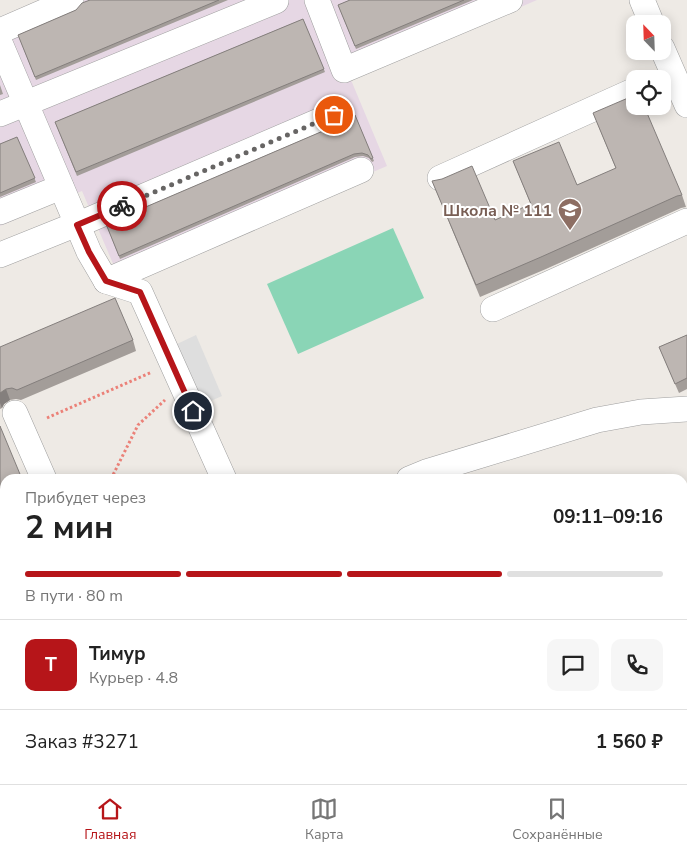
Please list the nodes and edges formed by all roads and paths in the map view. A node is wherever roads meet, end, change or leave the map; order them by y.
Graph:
1 (71, 0) edge
2 (276, 0) edge
3 (510, 0) edge
4 (642, 0) edge
5 (326, 3) edge
6 (648, 15) edge
7 (0, 31) edge
8 (0, 43) edge
9 (671, 83) edge
10 (626, 94) edge
11 (26, 103) junction
12 (687, 105) edge
13 (0, 114) edge
14 (334, 115) dead end
15 (361, 170) dead end
16 (440, 178) edge
17 (61, 187) junction
18 (0, 212) edge
19 (687, 221) edge
20 (77, 225) junction
21 (0, 255) edge
22 (106, 281) junction
23 (493, 309) dead end
24 (173, 378) junction
25 (687, 409) edge
26 (16, 413) dead end
27 (47, 418) dead end
28 (42, 474) edge
29 (114, 474) edge
30 (221, 474) edge
31 (421, 474) edge

1 - 7 street
2 - 11 street
3 - 5 street
4 - 6 street
8 - 11 street
9 - 12 street
10 - 16 street
11 - 13 street
11 - 17 street
14 - 20 street
15 - 22 street
17 - 18 street
17 - 20 street
19 - 23 street
20 - 21 street
20 - 22 street
22 - 24 street
24 - 27 path
24 - 29 path
24 - 30 street
25 - 31 street
26 - 28 street

